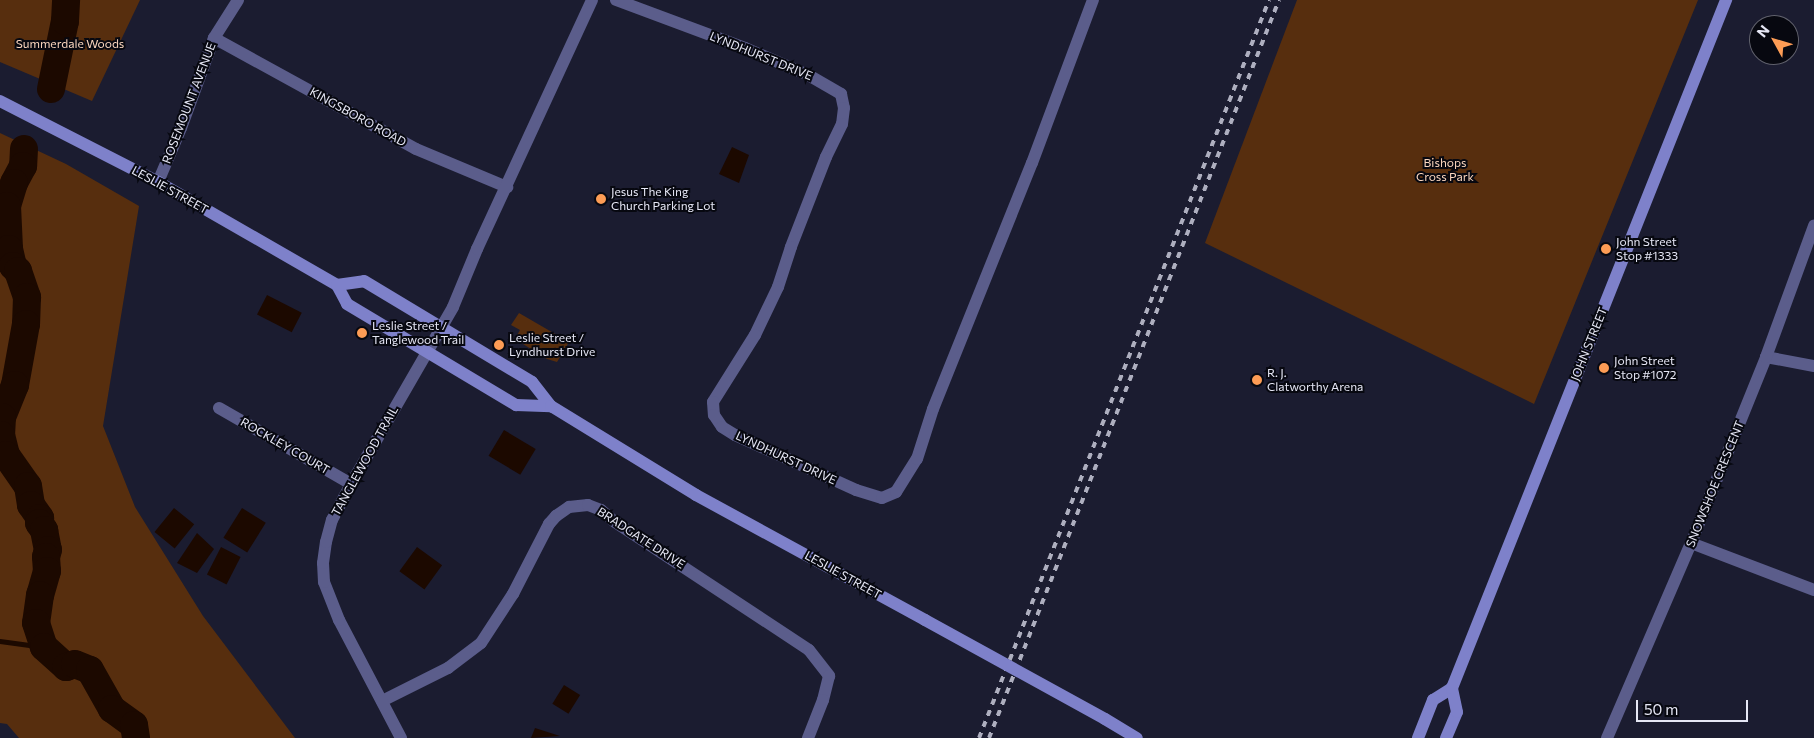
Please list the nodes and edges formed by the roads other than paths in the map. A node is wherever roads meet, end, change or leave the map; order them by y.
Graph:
1 (238, 0) edge
2 (592, 0) edge
3 (616, 0) edge
4 (1094, 0) edge
5 (1726, 0) edge
6 (214, 38) junction
7 (2, 102) edge
8 (158, 182) junction
9 (507, 187) junction
10 (1814, 226) edge
11 (337, 285) junction
12 (442, 329) junction
13 (427, 352) junction
14 (1766, 357) junction
15 (1814, 366) edge
16 (551, 406) junction
17 (219, 408) dead end
18 (351, 484) junction
19 (1691, 543) junction
20 (1814, 590) edge
21 (1452, 688) junction
22 (382, 701) junction
23 (401, 738) edge
24 (808, 738) edge
25 (1137, 738) edge
26 (1418, 738) edge
27 (1446, 738) edge
28 (1606, 738) edge

1 - 6 street, ROSEMOUNT AVENUE
2 - 9 street
3 - 4 street, LYNDHURST DRIVE
5 - 21 main road, JOHN STREET
6 - 8 street, ROSEMOUNT AVENUE
6 - 9 street, KINGSBORO ROAD
7 - 8 main road, LESLIE STREET
8 - 11 main road, LESLIE STREET
9 - 12 street
10 - 14 street, SNOWSHOE CRESCENT
11 - 12 main road, LESLIE STREET
11 - 13 main road, LESLIE STREET
12 - 13 street, TANGLEWOOD TRAIL
12 - 16 main road, LESLIE STREET
13 - 16 main road, LESLIE STREET
13 - 18 street, TANGLEWOOD TRAIL
14 - 15 street
14 - 19 street, SNOWSHOE CRESCENT
16 - 25 main road, LESLIE STREET, bridge
17 - 18 street, ROCKLEY COURT
18 - 22 street, TANGLEWOOD TRAIL
19 - 20 street
19 - 28 street, SNOWSHOE CRESCENT
21 - 26 main road
21 - 27 main road
22 - 23 street, TANGLEWOOD TRAIL
22 - 24 street, BRADGATE DRIVE

